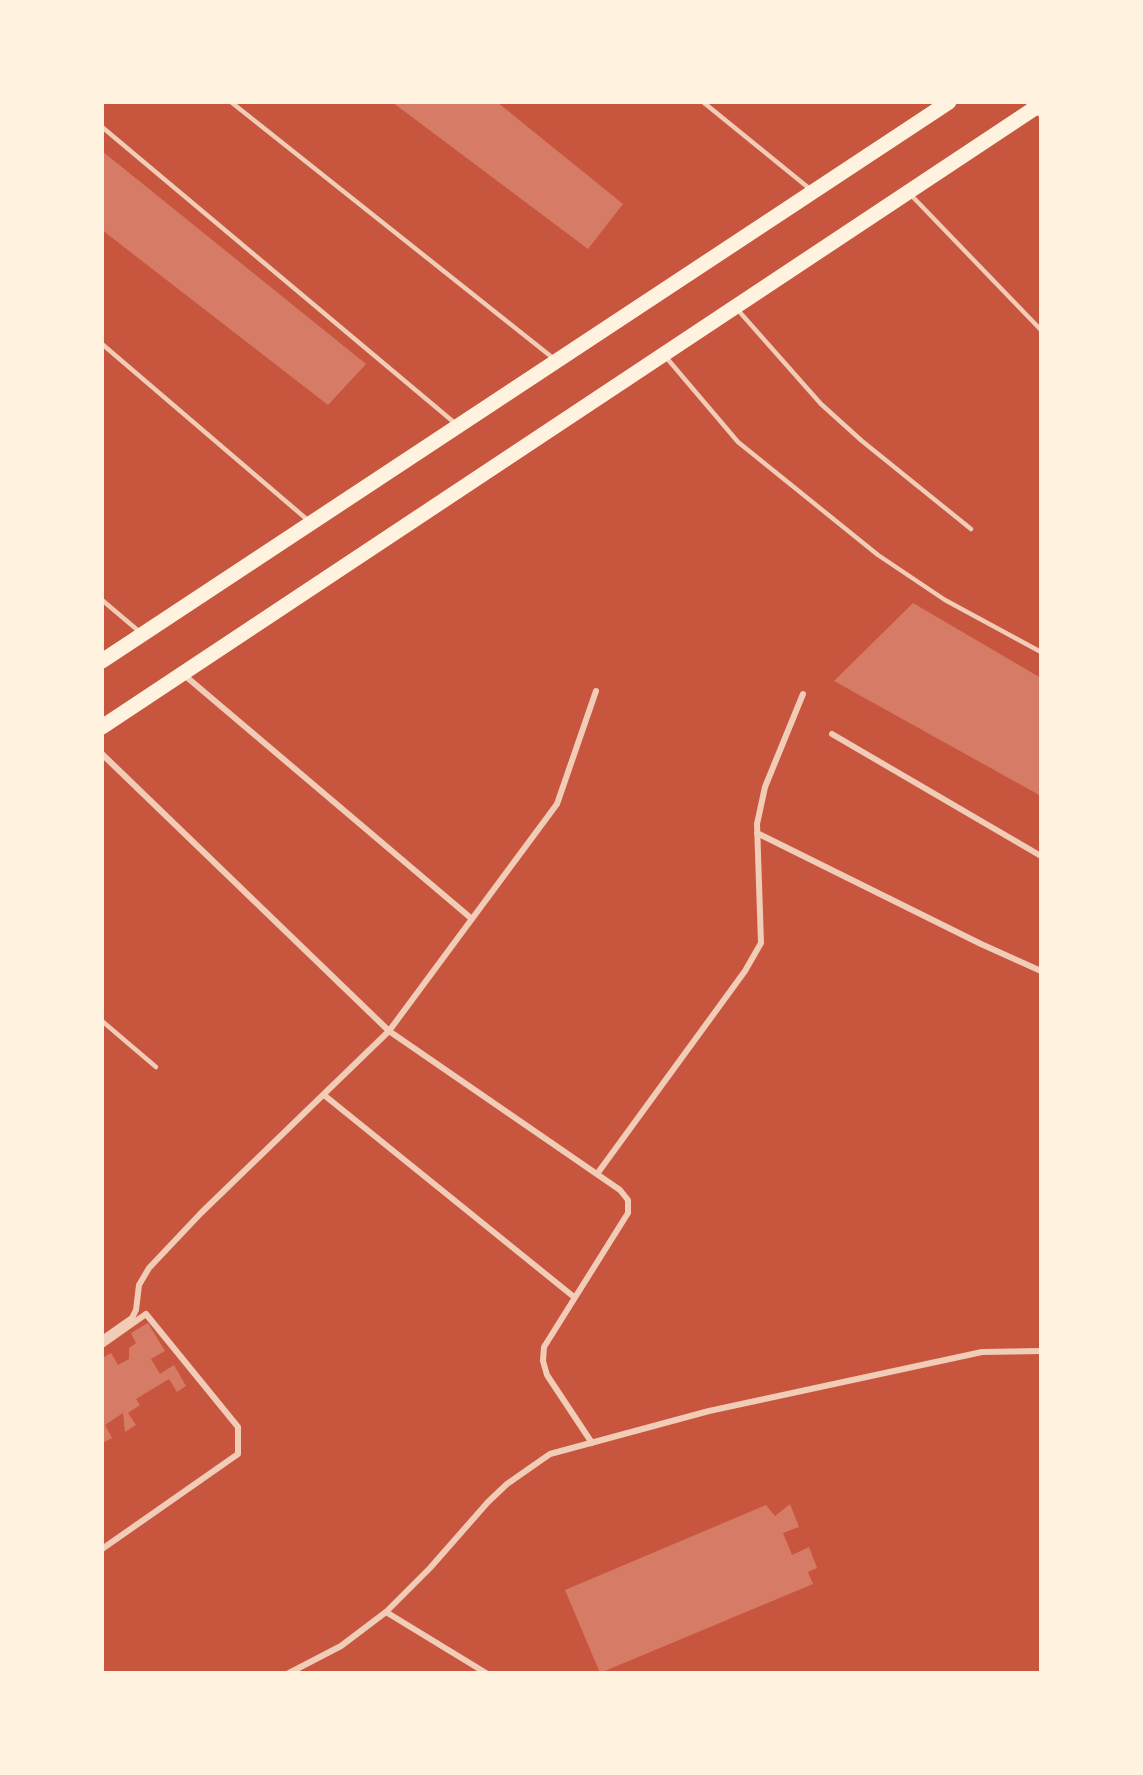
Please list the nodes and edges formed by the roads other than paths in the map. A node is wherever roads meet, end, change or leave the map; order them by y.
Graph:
1 (231, 102) edge
2 (703, 102) edge
3 (949, 102) edge
4 (1036, 108) edge
5 (102, 127) edge
6 (813, 191) junction
7 (908, 192) junction
8 (735, 306) junction
9 (1041, 330) edge
10 (102, 344) edge
11 (663, 354) junction
12 (555, 360) junction
13 (458, 425) junction
14 (311, 522) junction
15 (970, 529) dead end
16 (102, 600) edge
17 (142, 634) junction
18 (1041, 652) edge
19 (102, 661) edge
20 (183, 673) junction
21 (596, 691) dead end
22 (803, 694) dead end
23 (102, 727) edge
24 (832, 734) dead end
25 (102, 754) edge
26 (757, 833) junction
27 (1041, 856) edge
28 (472, 919) junction
29 (1041, 971) edge
30 (102, 1021) edge
31 (389, 1032) junction
32 (156, 1067) dead end
33 (324, 1095) junction
34 (597, 1174) junction
35 (574, 1297) junction
36 (102, 1339) edge
37 (102, 1345) edge
38 (1041, 1351) edge
39 (592, 1443) junction
40 (102, 1549) edge
41 (386, 1612) junction
42 (289, 1673) edge
43 (486, 1673) edge

1 - 12 lane
2 - 6 lane
3 - 6 main road
4 - 7 main road
5 - 13 lane
6 - 12 main road
7 - 8 main road
7 - 9 lane
8 - 11 main road
8 - 15 lane
10 - 14 lane
11 - 18 lane
11 - 20 main road
12 - 13 main road
13 - 14 main road
14 - 17 main road
16 - 17 lane
17 - 19 main road
20 - 23 main road
20 - 28 street
21 - 28 street
22 - 26 street
24 - 27 street
25 - 31 street
26 - 29 street
26 - 34 street
28 - 31 street
30 - 32 lane
31 - 33 street
31 - 34 street
33 - 35 street
33 - 36 street
34 - 35 street
35 - 39 street
37 - 40 street
38 - 39 street
39 - 41 street
41 - 42 street
41 - 43 street

